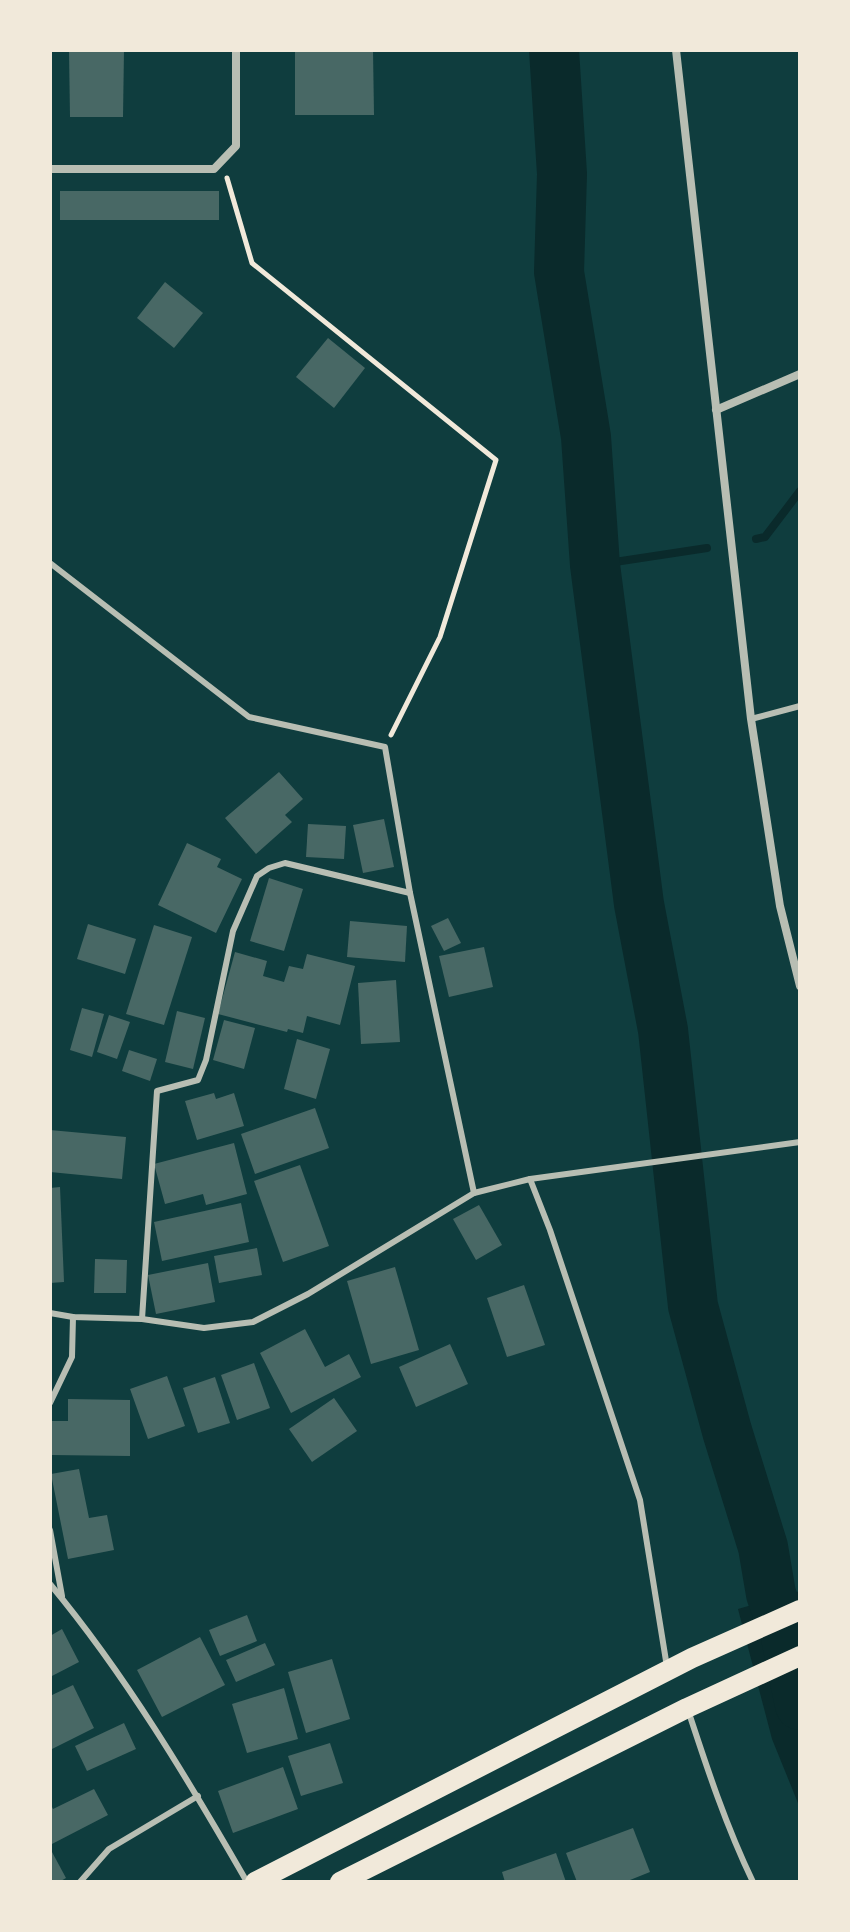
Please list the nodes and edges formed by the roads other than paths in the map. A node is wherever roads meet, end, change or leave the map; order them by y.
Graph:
1 (236, 50) edge
2 (676, 50) edge
3 (50, 169) edge
4 (800, 374) edge
5 (716, 410) junction
6 (50, 563) edge
7 (800, 706) edge
8 (751, 719) junction
9 (410, 893) junction
10 (800, 986) edge
11 (800, 1142) edge
12 (530, 1179) junction
13 (474, 1193) junction
14 (50, 1313) edge
15 (73, 1317) junction
16 (142, 1319) junction
17 (50, 1403) edge
18 (50, 1530) edge
19 (50, 1584) edge
20 (63, 1599) junction
21 (800, 1610) edge
22 (800, 1656) edge
23 (667, 1671) junction
24 (687, 1708) junction
25 (198, 1796) junction
26 (80, 1882) edge
27 (247, 1882) edge
28 (255, 1882) edge
29 (340, 1882) edge
30 (753, 1882) edge

1 - 3 street
2 - 5 street
4 - 5 street
5 - 8 street
6 - 9 lane
7 - 8 lane
8 - 10 street
9 - 13 lane
9 - 16 lane
11 - 12 lane
12 - 13 lane
12 - 23 lane
13 - 16 lane
14 - 15 lane
15 - 16 lane
15 - 17 lane
18 - 20 lane
19 - 20 lane
20 - 25 lane
21 - 23 main road
22 - 24 main road
23 - 28 main road
24 - 29 main road
24 - 30 lane
25 - 26 lane
25 - 27 lane

